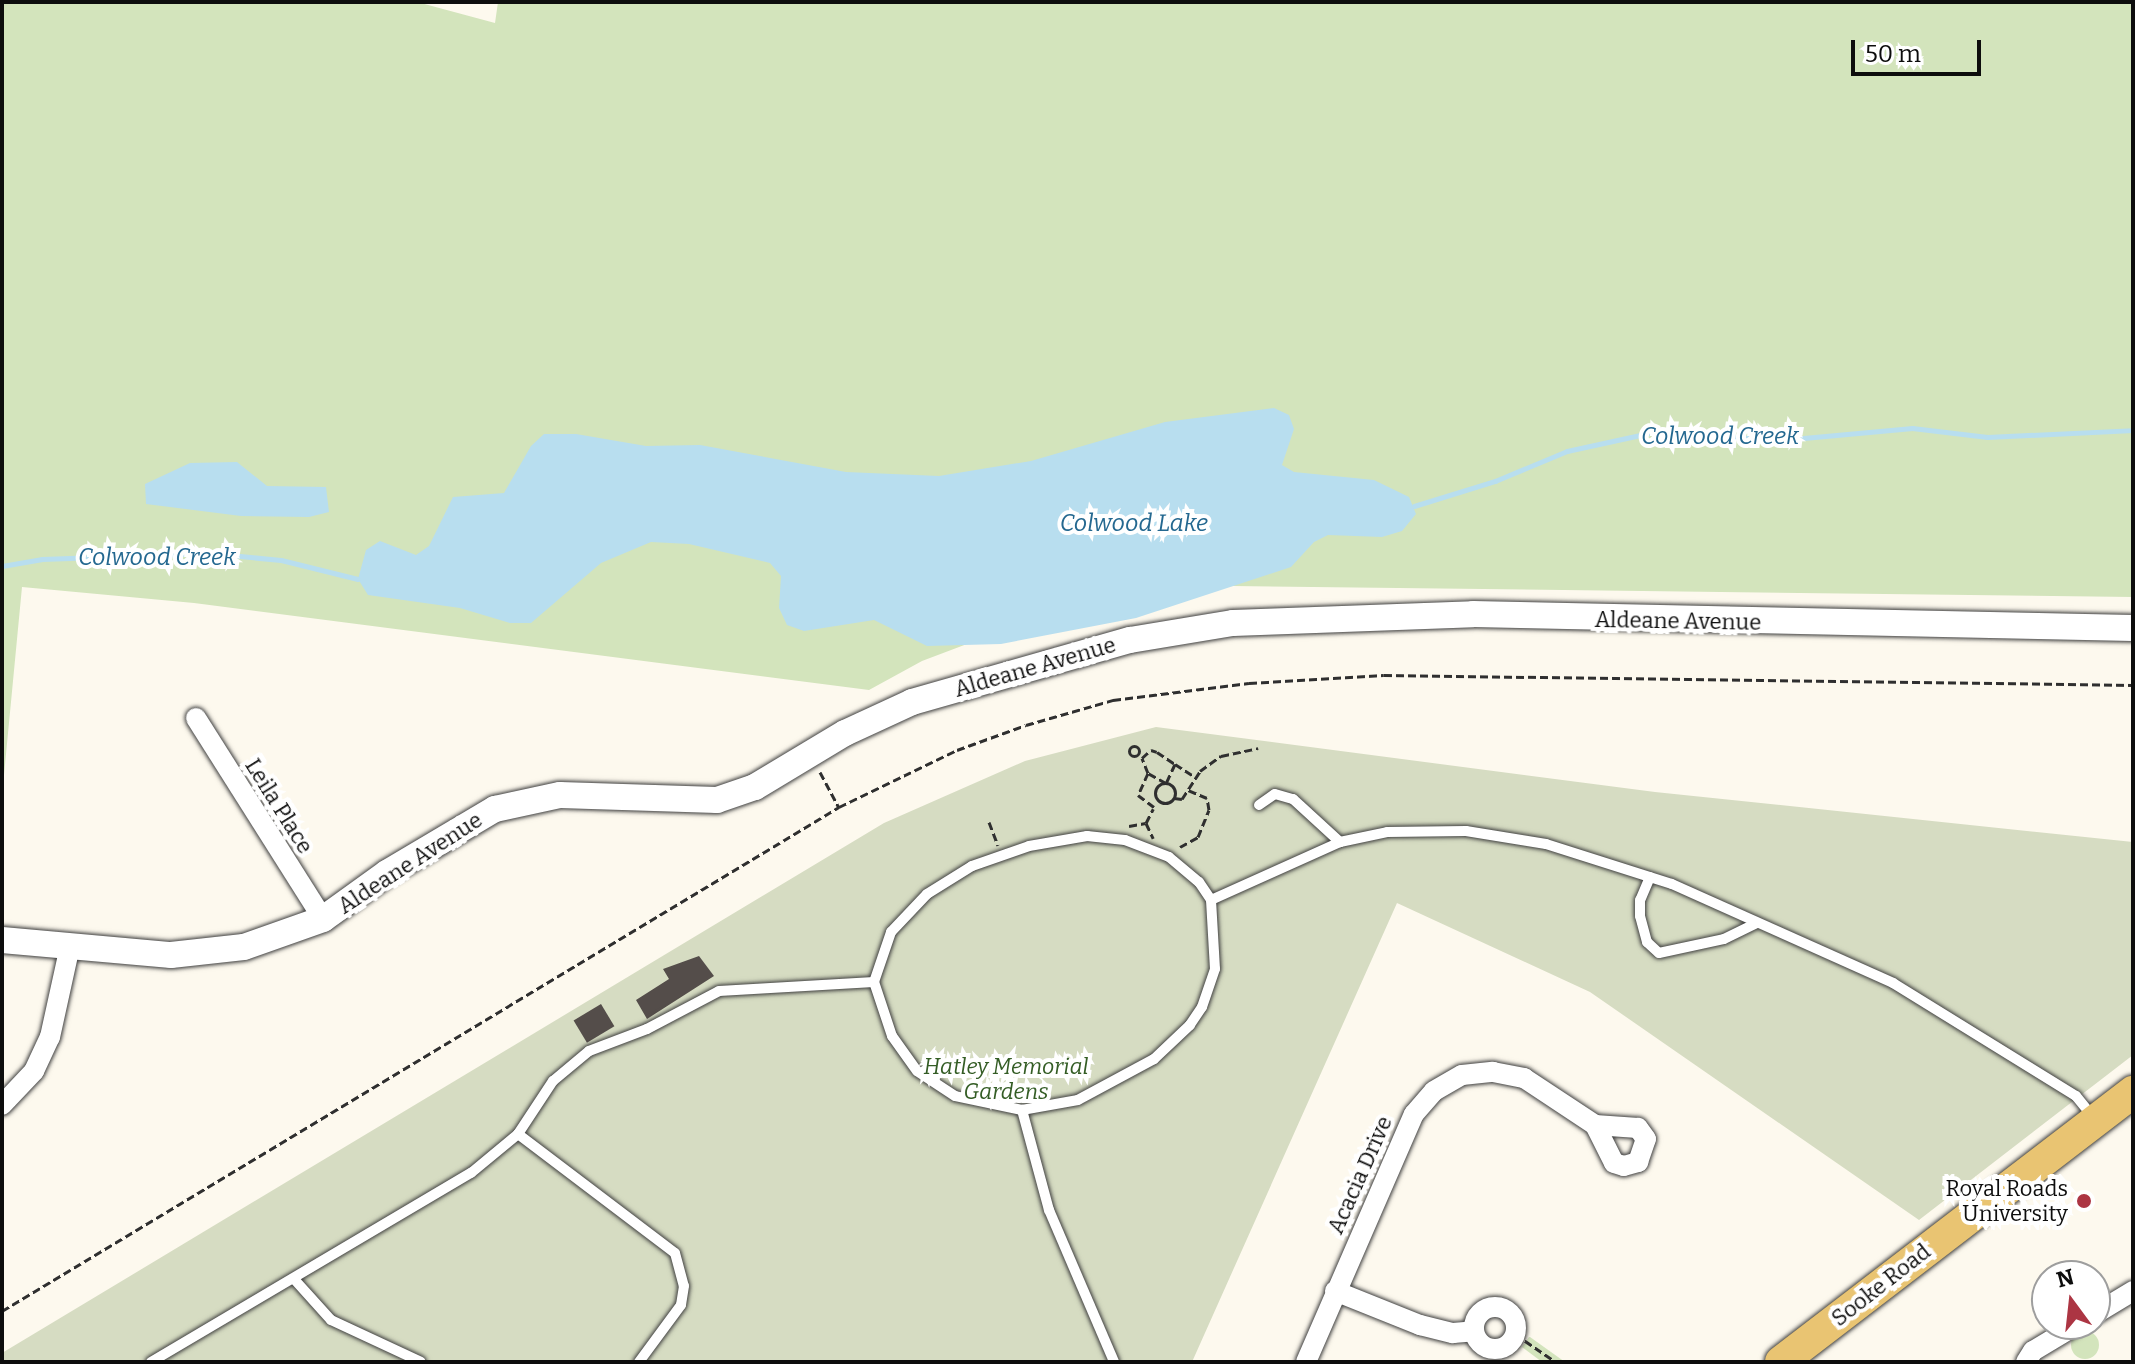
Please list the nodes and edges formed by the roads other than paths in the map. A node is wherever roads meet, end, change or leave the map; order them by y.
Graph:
1 (2133, 628) edge
2 (196, 718) dead end
3 (1259, 805) dead end
4 (1340, 842) junction
5 (1650, 877) junction
6 (1211, 900) junction
7 (323, 919) junction
8 (1757, 923) junction
9 (2, 940) edge
10 (70, 946) junction
11 (874, 982) junction
12 (2133, 1092) edge
13 (2, 1105) edge
14 (1022, 1110) junction
15 (2096, 1121) junction
16 (1595, 1125) dead end
17 (518, 1134) junction
18 (294, 1279) junction
19 (1335, 1291) junction
20 (2133, 1291) edge
21 (2111, 1304) edge
22 (1474, 1331) junction
23 (2051, 1340) edge
24 (151, 1362) edge
25 (421, 1362) edge
26 (639, 1362) edge
27 (1114, 1362) edge
28 (1306, 1362) edge
29 (1781, 1362) edge
30 (2026, 1362) edge

1 - 7 street, Aldeane Avenue
2 - 7 street, Leila Place
3 - 4 lane
4 - 5 lane
4 - 6 lane
5 - 8 lane
5 - 8 lane
6 - 11 lane
6 - 14 lane
7 - 10 street, Aldeane Avenue
8 - 15 lane
9 - 10 street, Aldeane Avenue
10 - 13 street
11 - 14 lane
11 - 17 lane
12 - 15 main road, Sooke Road
14 - 27 lane
15 - 29 main road, Sooke Road
16 - 19 street, Acacia Drive
17 - 18 lane
17 - 26 lane
18 - 24 lane
18 - 25 lane
19 - 22 street
19 - 28 street, Acacia Drive
20 - 21 street
22 - 22 street
23 - 30 street

